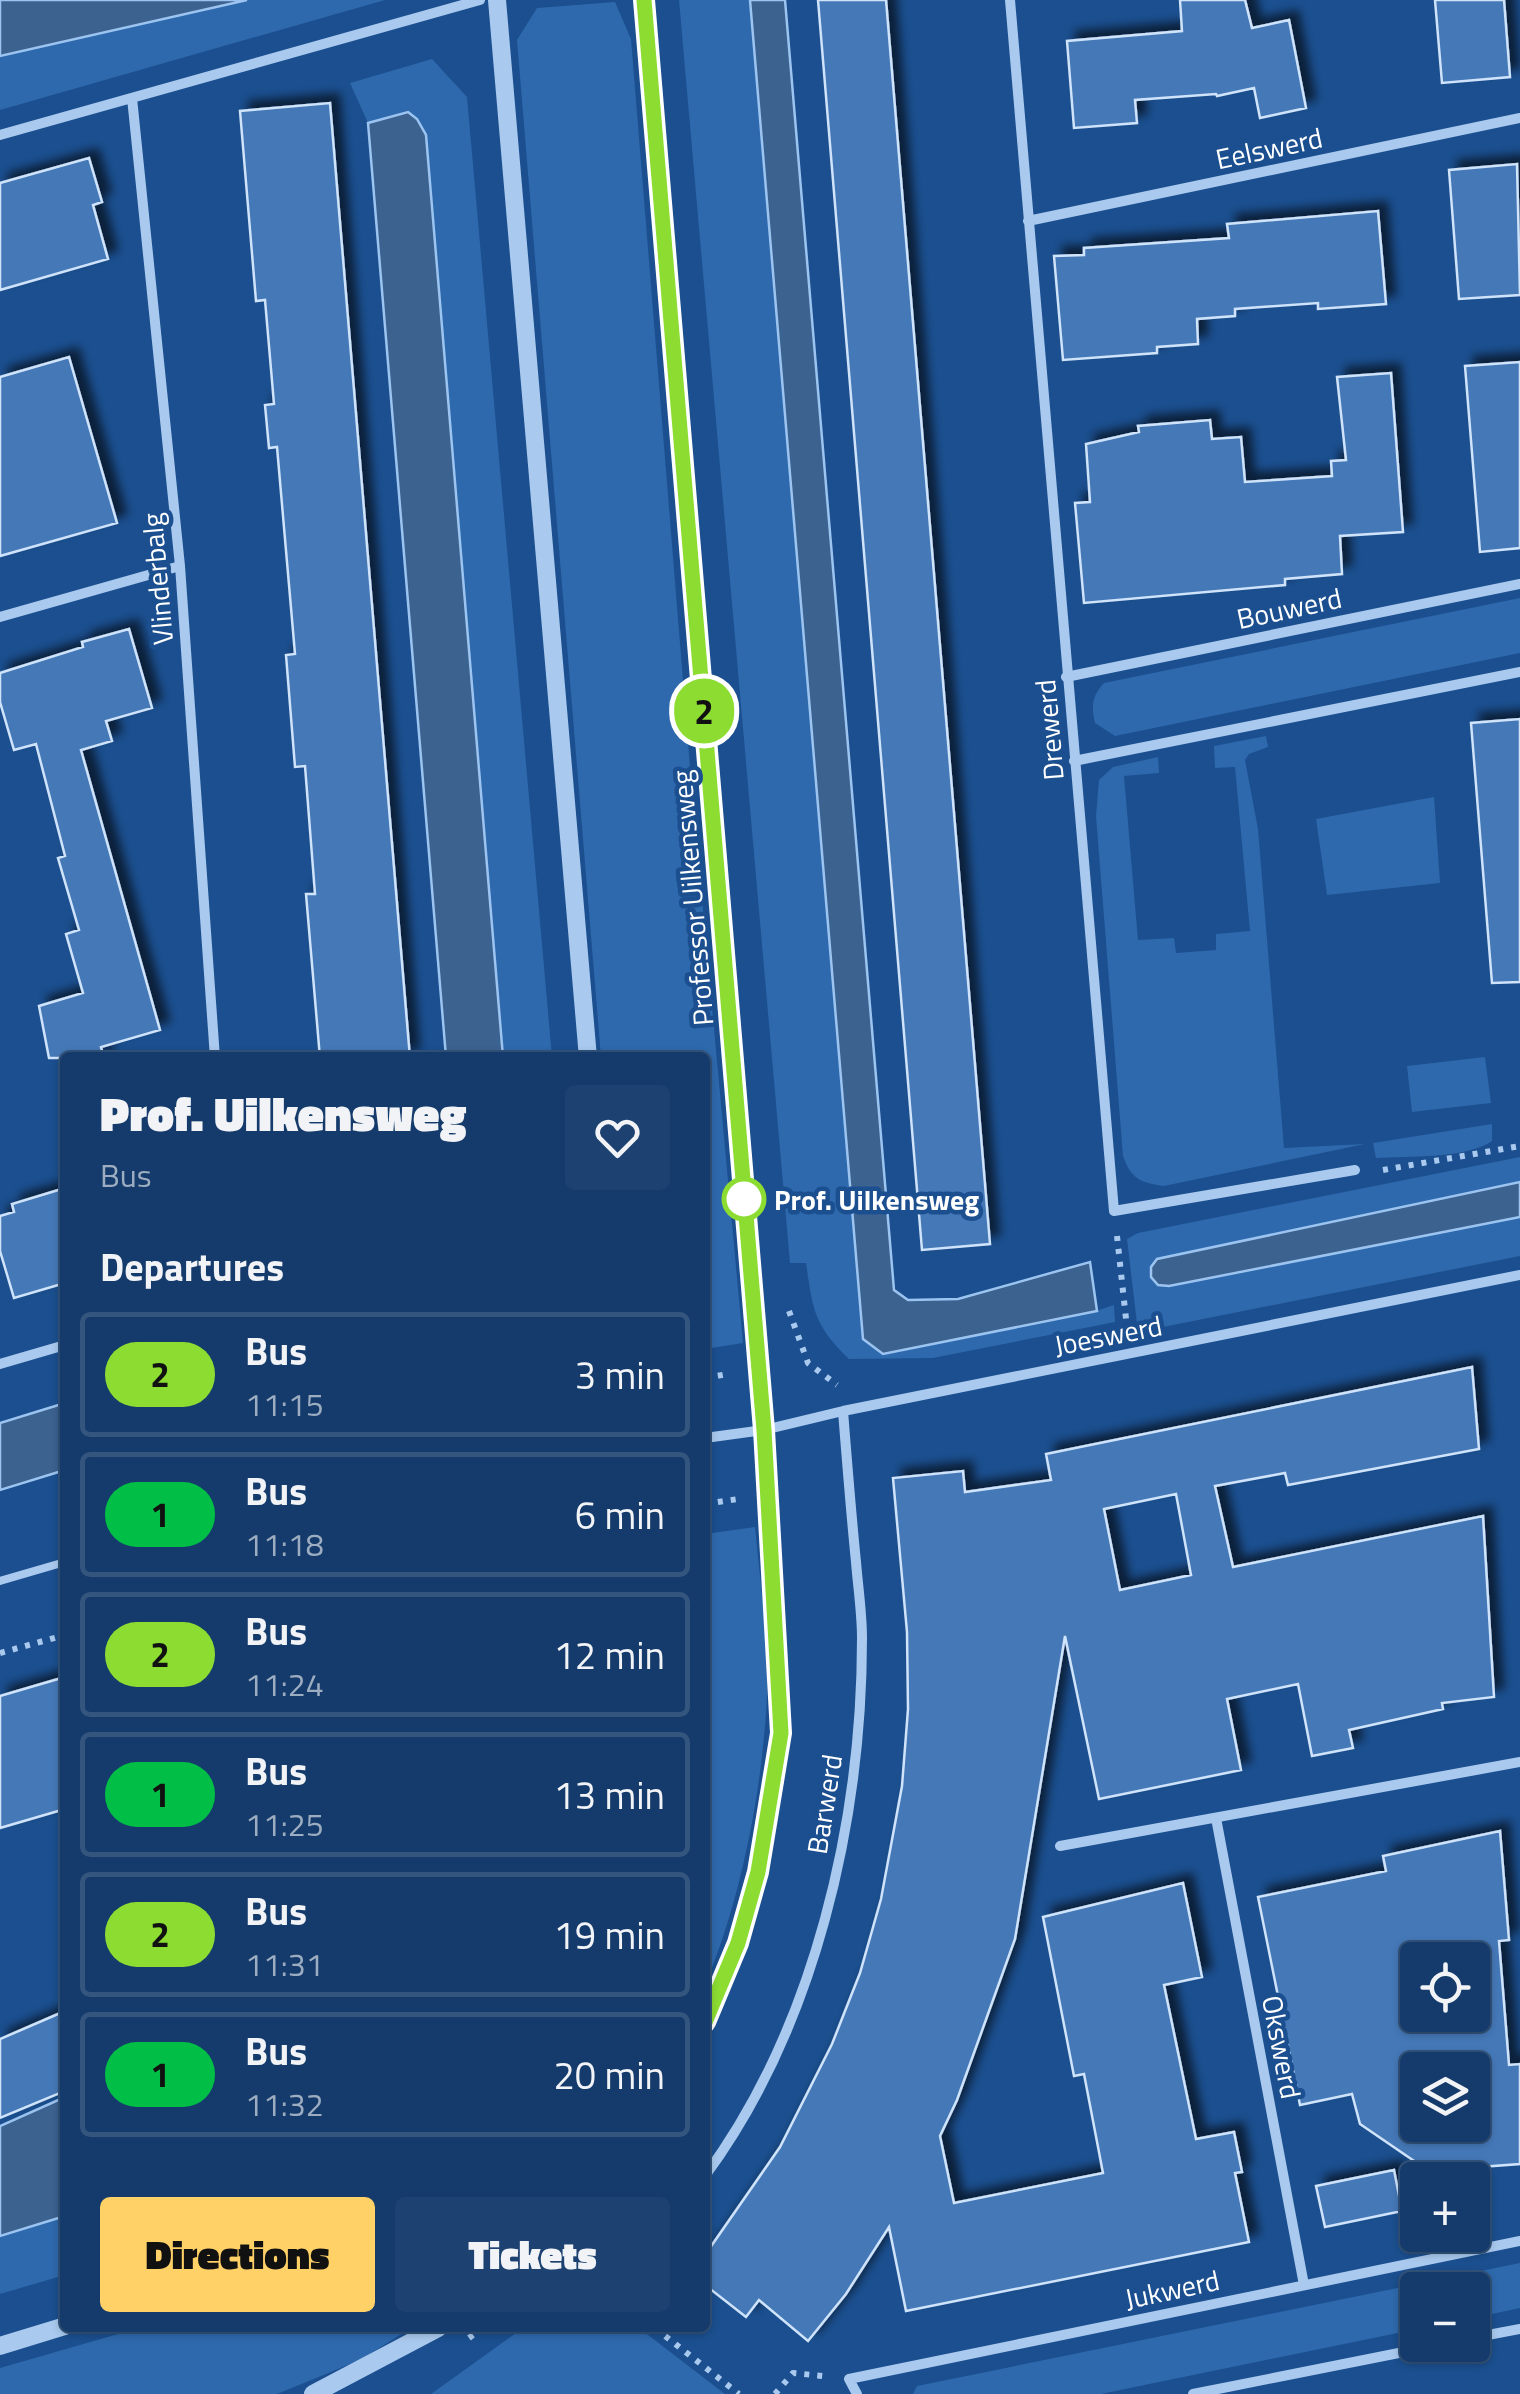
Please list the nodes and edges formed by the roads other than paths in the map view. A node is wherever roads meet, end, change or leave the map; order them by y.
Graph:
1 (480, 0) edge
2 (497, 0) edge
3 (644, 0) edge
4 (1010, 0) edge
5 (132, 98) junction
6 (1520, 118) edge
7 (0, 135) edge
8 (1028, 222) junction
9 (180, 566) junction
10 (1520, 584) edge
11 (0, 616) edge
12 (1520, 672) edge
13 (1066, 677) junction
14 (1074, 761) junction
15 (215, 1052) edge
16 (587, 1052) edge
17 (1355, 1170) road end
18 (1520, 1276) edge
19 (60, 1347) edge
20 (0, 1364) edge
21 (843, 1411) junction
22 (764, 1430) junction
23 (710, 1437) edge
24 (60, 1563) edge
25 (0, 1581) edge
26 (1520, 1762) edge
27 (1216, 1818) junction
28 (1060, 1846) dead end
29 (710, 2010) edge
30 (710, 2168) edge
31 (1520, 2241) edge
32 (1304, 2285) junction
33 (60, 2328) edge
34 (1520, 2329) edge
35 (430, 2332) edge
36 (1490, 2335) edge
37 (0, 2346) edge
38 (1400, 2353) edge
39 (313, 2394) edge
40 (857, 2394) edge
41 (1193, 2394) edge

1 - 5 street
2 - 16 street
3 - 22 street, Professor Uilkensweg
4 - 8 street, Drewerd
5 - 7 street
5 - 9 street, Vlinderbalg
6 - 8 street, Eelswerd
8 - 13 street, Drewerd
9 - 11 street
9 - 15 street, Vlinderbalg
10 - 13 street, Bouwerd
12 - 14 street
13 - 14 street, Drewerd
14 - 17 street, Drewerd
18 - 21 street, Joeswerd
19 - 20 street
21 - 22 street, Joeswerd
21 - 30 street, Barwerd
22 - 23 street, Joeswerd
22 - 29 street, Professor Uilkensweg
24 - 25 lane
26 - 27 street
27 - 28 street
27 - 32 street, Okswerd
31 - 32 street, Jukwerd
32 - 40 street, Jukwerd
33 - 37 street
34 - 36 street
35 - 39 street
38 - 41 street

